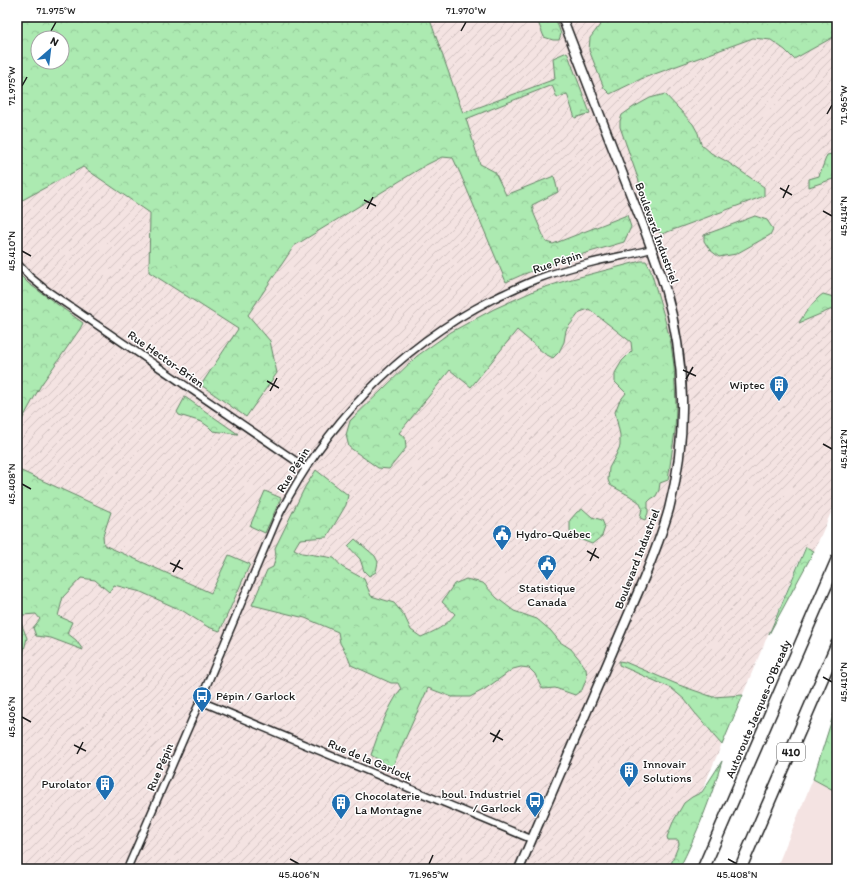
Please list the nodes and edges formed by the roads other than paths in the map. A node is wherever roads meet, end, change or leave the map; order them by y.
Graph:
1 (562, 17) edge
2 (652, 249) junction
3 (17, 263) edge
4 (306, 468) junction
5 (837, 560) edge
6 (837, 644) edge
7 (200, 701) junction
8 (764, 814) junction
9 (531, 839) junction
10 (127, 869) edge
11 (519, 869) edge
12 (703, 869) edge
13 (740, 869) edge
14 (745, 869) edge

1 - 2 street, Boulevard Industriel
2 - 4 street, Rue Pépin
2 - 9 street, Boulevard Industriel
3 - 4 street, Rue Hector-Brien
4 - 7 street, Rue Pépin
5 - 12 highway, Autoroute Jacques-O'Bready / 410
6 - 8 highway, 410
7 - 9 street, Rue de la Garlock
7 - 10 street, Rue Pépin
8 - 13 highway, 410
8 - 14 highway
9 - 11 street, Boulevard Industriel

